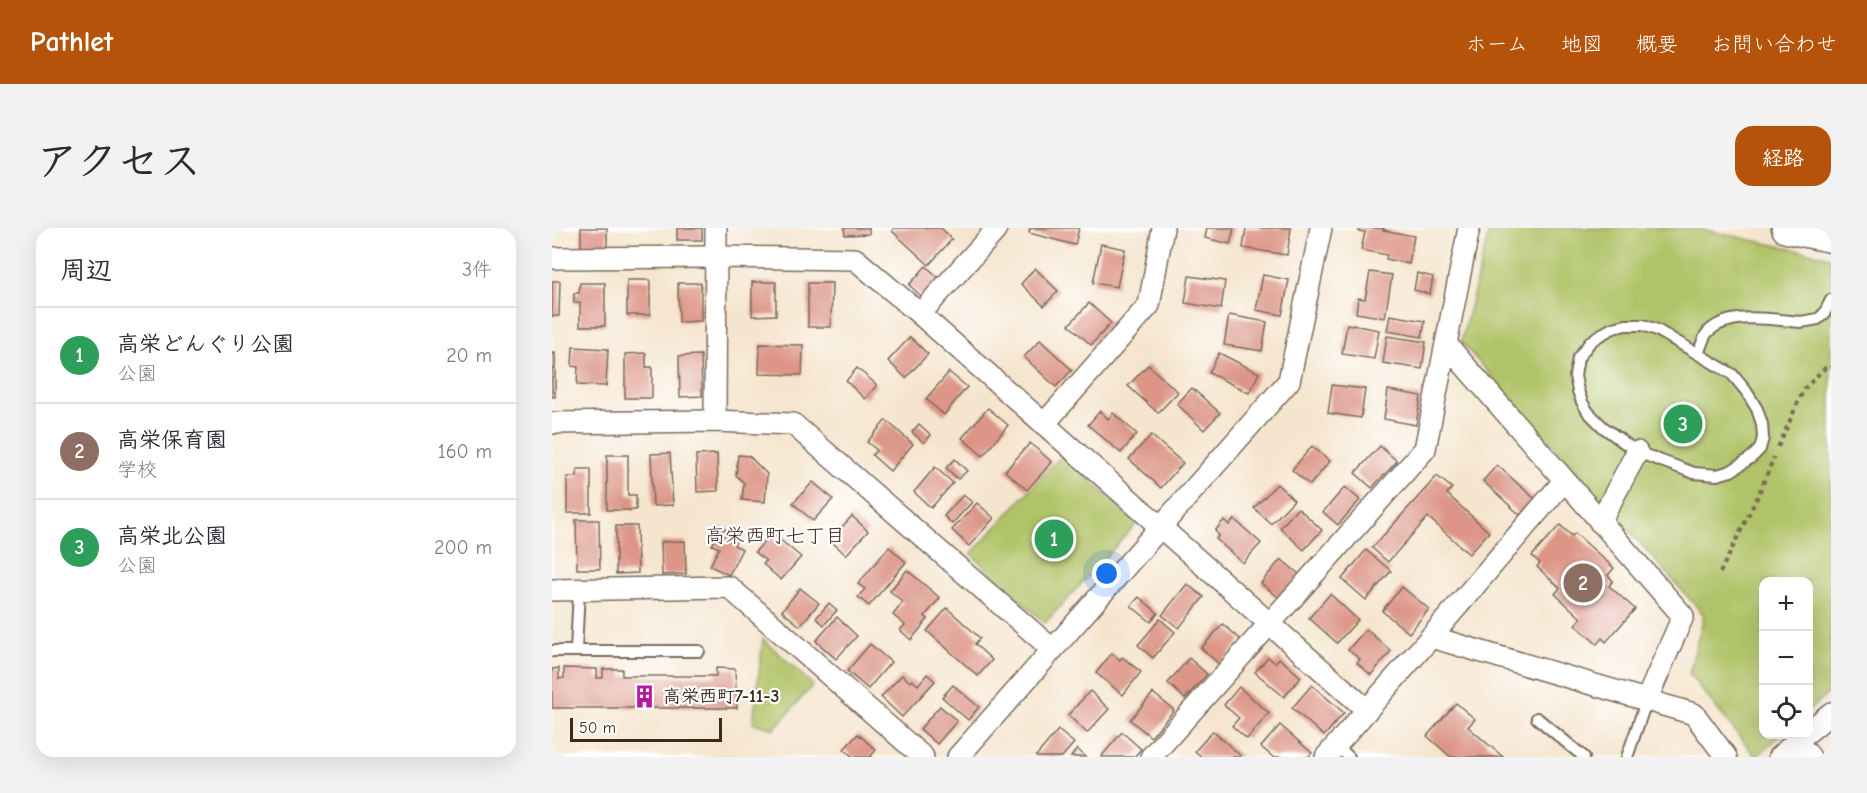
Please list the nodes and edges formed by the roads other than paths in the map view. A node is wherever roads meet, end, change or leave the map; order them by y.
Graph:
1 (716, 228) edge
2 (996, 228) edge
3 (1163, 228) edge
4 (1321, 228) edge
5 (1469, 228) edge
6 (1787, 228) edge
7 (1831, 237) edge
8 (716, 257) junction
9 (552, 258) edge
10 (1831, 300) edge
11 (920, 314) junction
12 (1446, 344) junction
13 (1698, 354) junction
14 (715, 421) junction
15 (552, 423) edge
16 (1044, 424) junction
17 (1637, 452) junction
18 (1564, 481) junction
19 (1600, 522) junction
20 (1160, 528) junction
21 (552, 590) edge
22 (579, 590) junction
23 (1270, 624) junction
24 (1431, 637) junction
25 (1052, 649) junction
26 (552, 651) edge
27 (576, 651) junction
28 (699, 651) dead end
29 (1647, 699) junction
30 (1367, 710) junction
31 (1831, 713) edge
32 (1537, 718) dead end
33 (1805, 741) edge
34 (1337, 753) edge
35 (923, 757) edge
36 (958, 757) edge
37 (1151, 757) edge
38 (1584, 757) edge
39 (1627, 757) edge
40 (1726, 757) edge
41 (1779, 757) edge

1 - 8 street
2 - 11 street
3 - 16 street
4 - 20 street
5 - 12 street
6 - 7 main road
8 - 9 street
8 - 11 street
8 - 14 street
10 - 13 lane
11 - 16 street
12 - 18 street
12 - 23 street
13 - 17 lane
13 - 17 lane
14 - 15 street
14 - 25 street
16 - 20 street
17 - 19 street
18 - 19 street
18 - 24 street
19 - 29 street
20 - 23 street
20 - 25 street
21 - 22 street
22 - 27 lane
22 - 35 street
23 - 30 street
23 - 37 street
24 - 29 street
24 - 30 street
25 - 36 street
26 - 27 lane
27 - 28 lane
29 - 39 lane
29 - 40 street
30 - 34 street
31 - 33 street
32 - 38 lane
33 - 41 street

